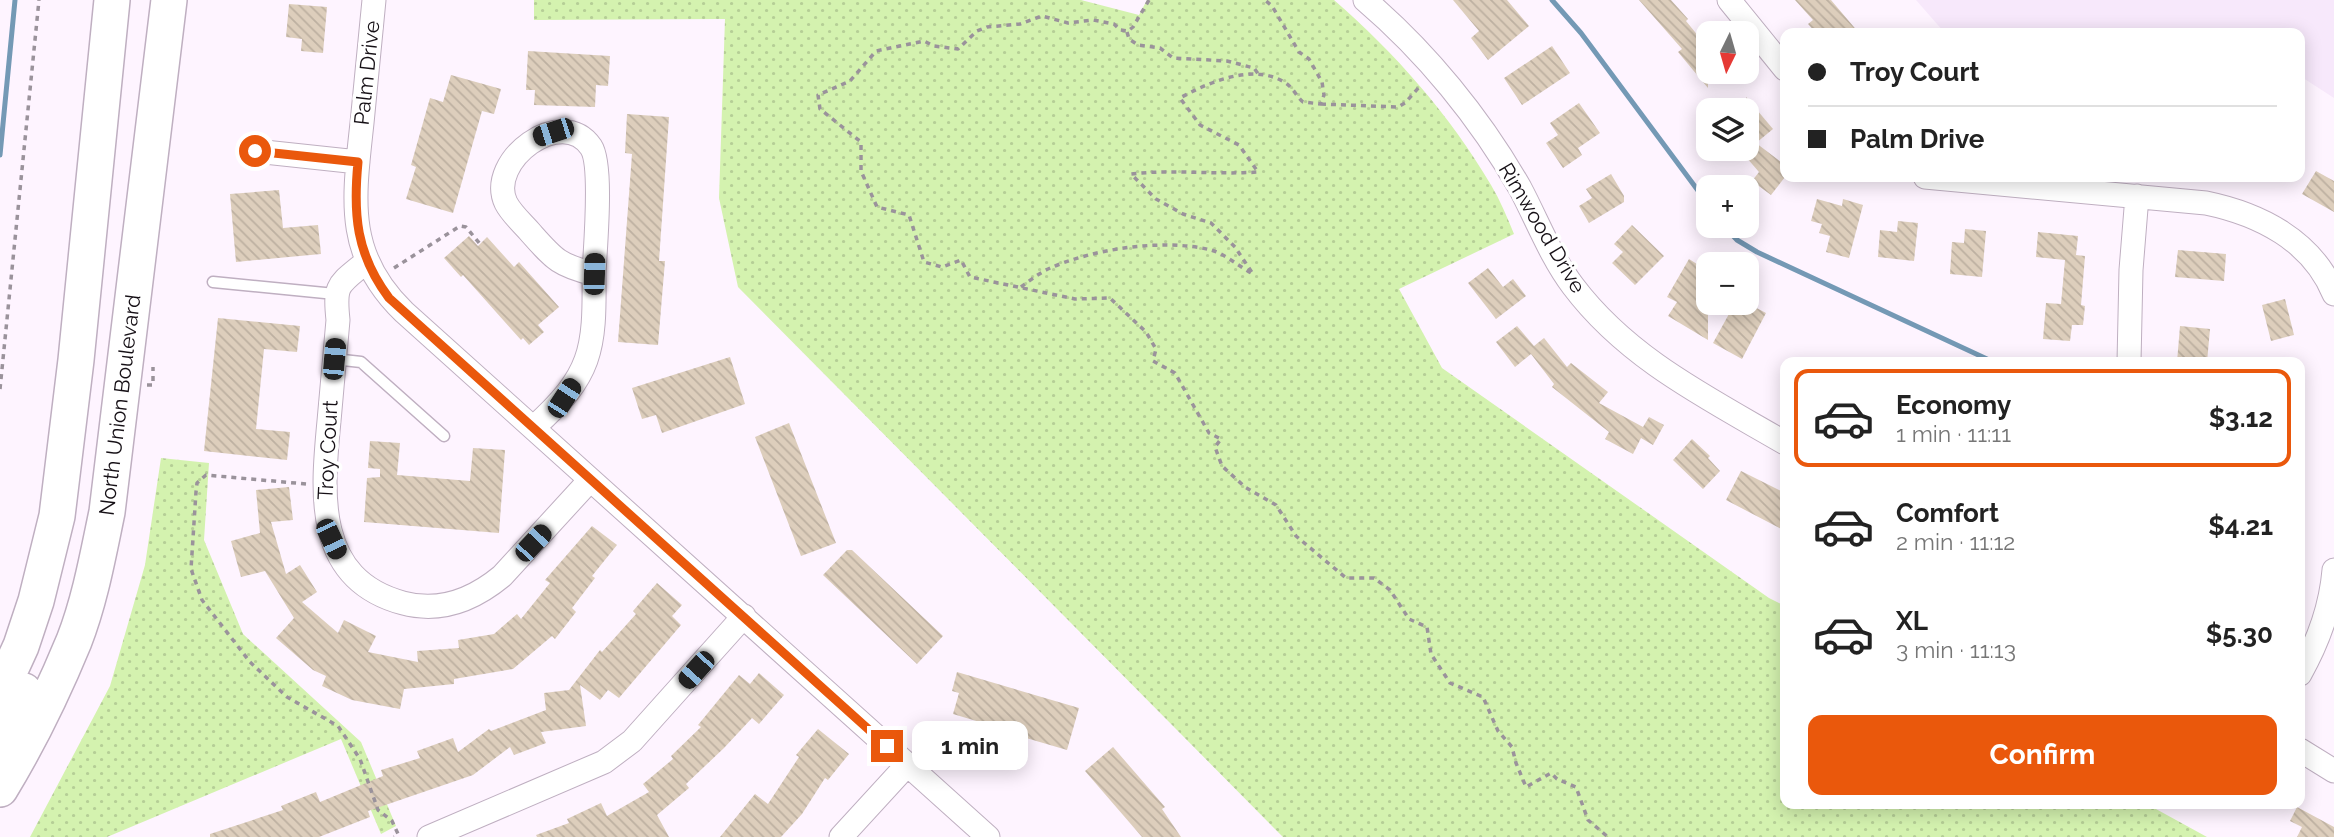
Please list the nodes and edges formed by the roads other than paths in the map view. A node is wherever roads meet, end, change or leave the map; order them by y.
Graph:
1 (112, 0) edge
2 (169, 0) edge
3 (374, 0) edge
4 (1366, 0) edge
5 (1729, 0) edge
6 (1780, 63) edge
7 (255, 151) dead end
8 (358, 162) junction
9 (1981, 182) edge
10 (2137, 196) junction
11 (367, 261) junction
12 (594, 274) junction
13 (213, 282) dead end
14 (335, 294) junction
15 (2334, 294) edge
16 (2129, 357) edge
17 (334, 359) junction
18 (533, 428) junction
19 (444, 436) dead end
20 (1780, 440) edge
21 (590, 480) junction
22 (46, 559) junction
23 (2334, 569) edge
24 (744, 616) junction
25 (2305, 664) edge
26 (0, 692) edge
27 (0, 740) edge
28 (2305, 753) edge
29 (908, 765) junction
30 (2334, 771) edge
31 (0, 789) edge
32 (429, 837) edge
33 (841, 837) edge
34 (988, 837) edge

1 - 22 main road
2 - 31 main road, North Union Boulevard
3 - 8 street, Palm Drive
4 - 20 street, Rimwood Drive
5 - 6 street
7 - 8 street
8 - 11 street, Palm Drive
9 - 10 street
10 - 15 street
10 - 16 street
11 - 14 street
11 - 18 street, Palm Drive
12 - 12 street
12 - 18 street
13 - 14 lane
14 - 17 street, Troy Court
17 - 19 lane
17 - 21 street, Troy Court
18 - 21 street, Palm Drive
21 - 24 street, Palm Drive
22 - 26 main road
22 - 27 main road
23 - 25 street
24 - 29 street, Palm Drive
24 - 32 street
28 - 30 street
29 - 33 street
29 - 34 street, Palm Drive

